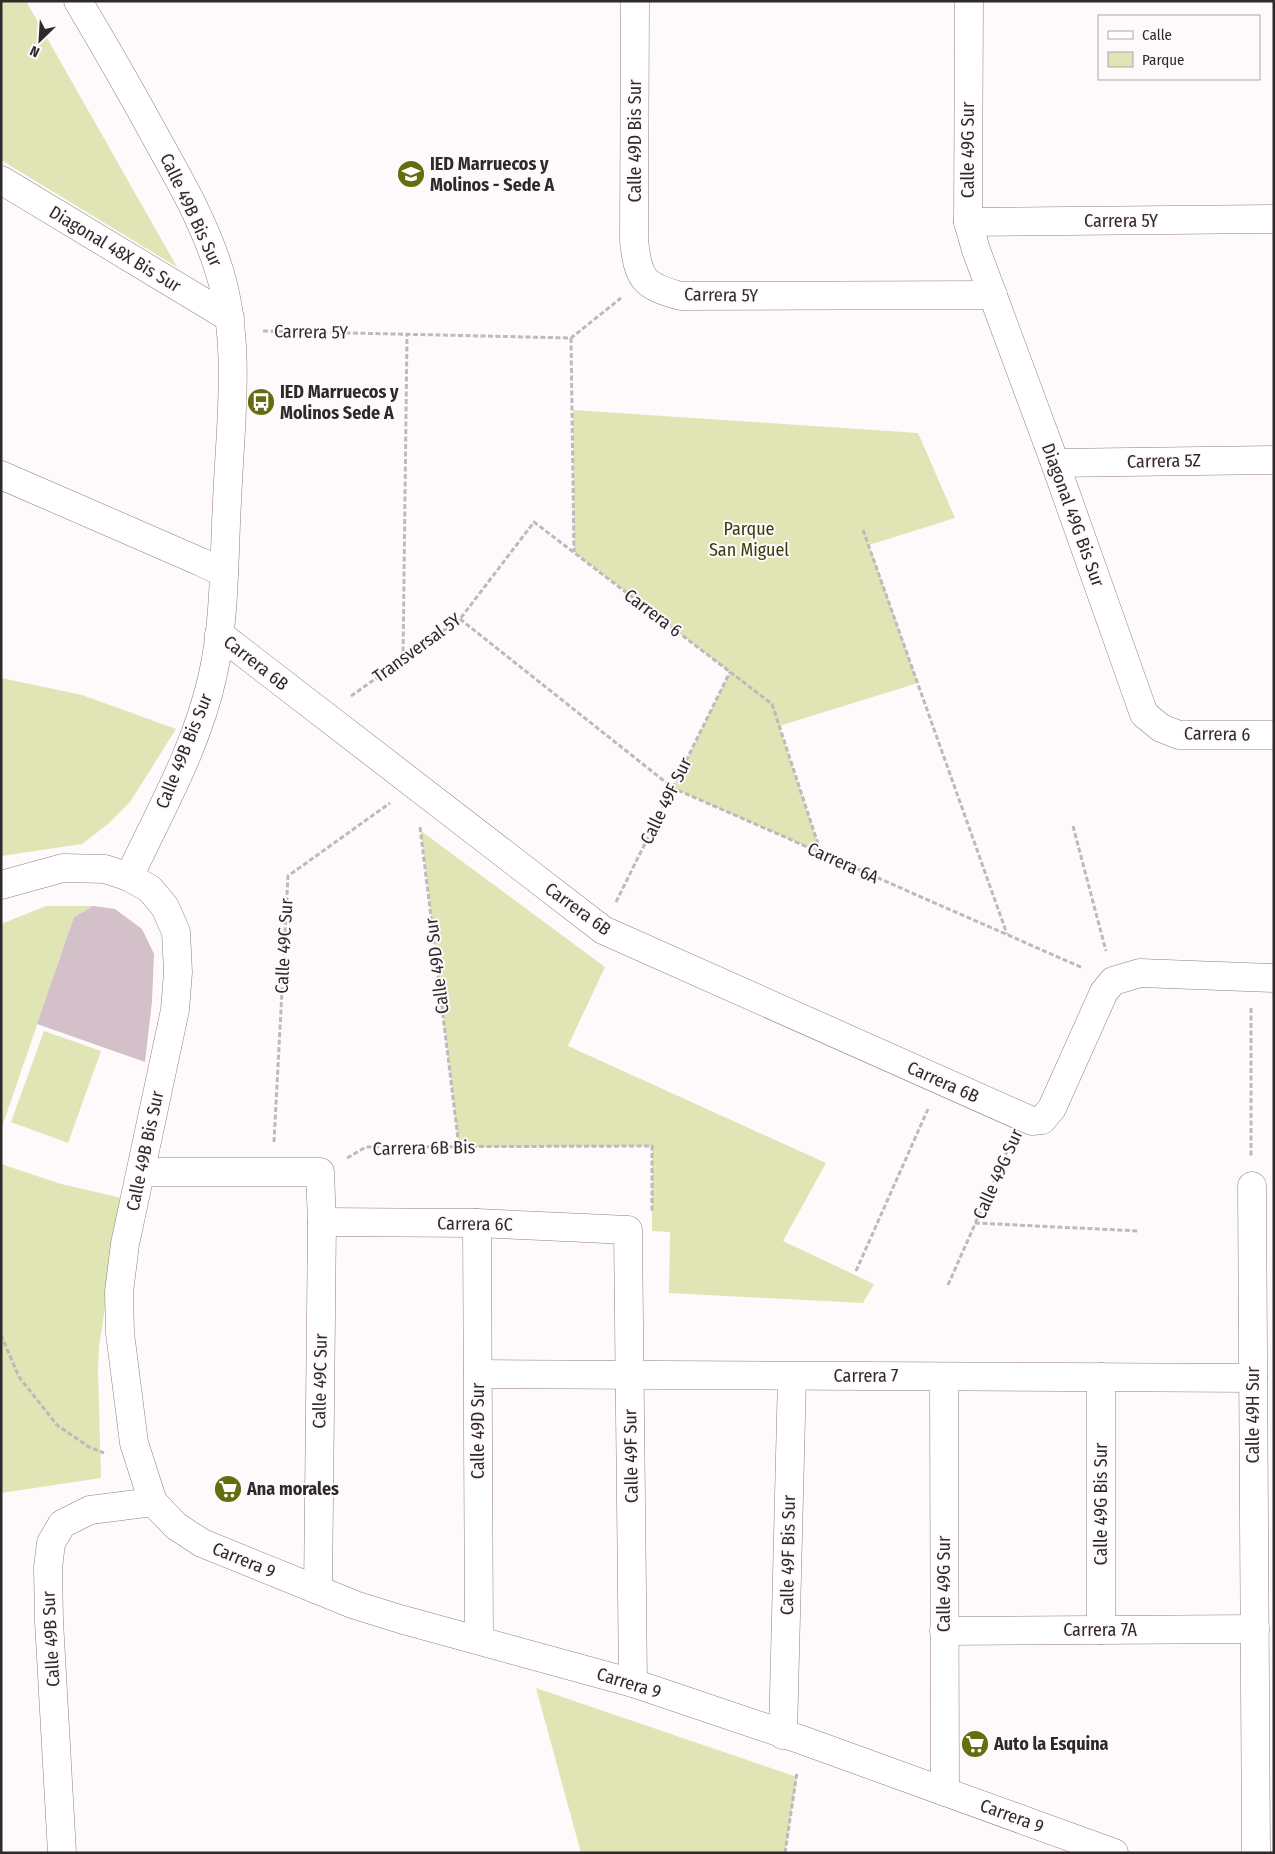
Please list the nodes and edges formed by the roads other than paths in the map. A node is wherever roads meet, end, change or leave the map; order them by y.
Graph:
1 (78, 1) edge
2 (635, 1) edge
3 (969, 1) edge
4 (1, 180) edge
5 (1274, 219) edge
6 (968, 222) junction
7 (643, 280) joint
8 (993, 295) junction
9 (230, 318) junction
10 (1274, 460) edge
11 (1054, 463) junction
12 (1, 475) edge
13 (224, 573) junction
14 (219, 634) junction
15 (1161, 728) joint
16 (1274, 735) edge
17 (129, 877) junction
18 (2, 884) edge
19 (1262, 977) edge
20 (1032, 1119) joint
21 (141, 1172) junction
22 (1252, 1186) road end
23 (322, 1222) junction
24 (477, 1223) junction
25 (628, 1230) joint
26 (478, 1374) junction
27 (630, 1375) junction
28 (792, 1376) junction
29 (944, 1377) junction
30 (1100, 1377) junction
31 (1253, 1378) junction
32 (1263, 1432) edge
33 (154, 1502) junction
34 (318, 1590) junction
35 (1255, 1629) junction
36 (1101, 1630) junction
37 (944, 1631) junction
38 (479, 1640) junction
39 (633, 1683) junction
40 (783, 1735) junction
41 (945, 1792) junction
42 (62, 1853) edge
43 (1114, 1853) edge
44 (1256, 1853) edge

1 - 9 street, Calle 49B Bis Sur
2 - 7 street, Calle 49D Bis Sur
3 - 6 street, Calle 49G Sur
4 - 9 street, Diagonal 48X Bis Sur
5 - 6 street, Carrera 5Y
6 - 8 street, Calle 49G Sur
7 - 8 street, Carrera 5Y
8 - 11 street, Diagonal 49G Bis Sur
9 - 13 street, Calle 49B Bis Sur
10 - 11 street, Carrera 5Z
11 - 15 street, Diagonal 49G Bis Sur
12 - 13 street
13 - 14 street, Calle 49B Bis Sur
14 - 17 street, Calle 49B Bis Sur
14 - 20 street, Carrera 6B
15 - 16 street, Carrera 6
17 - 18 street
17 - 21 street, Calle 49B Bis Sur
19 - 20 street, Calle 49G Sur
21 - 23 street, Calle 49C Sur
21 - 33 street, Calle 49B Bis Sur
22 - 31 street, Calle 49H Sur
23 - 24 street, Carrera 6C
23 - 34 street, Calle 49C Sur
24 - 25 street, Carrera 6C
24 - 26 street, Calle 49D Sur
25 - 27 street, Calle 49F Sur
26 - 27 street, Carrera 7
26 - 38 street, Calle 49D Sur
27 - 28 street, Carrera 7
27 - 39 street, Calle 49F Sur
28 - 29 street, Carrera 7
28 - 40 street, Calle 49F Bis Sur
29 - 30 street, Carrera 7
29 - 37 street, Calle 49G Sur
30 - 31 street, Carrera 7
30 - 36 street, Calle 49G Bis Sur
31 - 32 street, Calle 49H Sur
32 - 35 street, Calle 49H Sur
33 - 34 street, Carrera 9
33 - 42 street, Calle 49B Sur
34 - 38 street, Carrera 9
35 - 36 street, Carrera 7A
35 - 44 street, Calle 49H Sur
36 - 37 street, Carrera 7A
37 - 41 street, Calle 49G Sur
38 - 39 street, Carrera 9
39 - 40 street, Carrera 9
40 - 41 street, Carrera 9
41 - 43 street, Carrera 9

